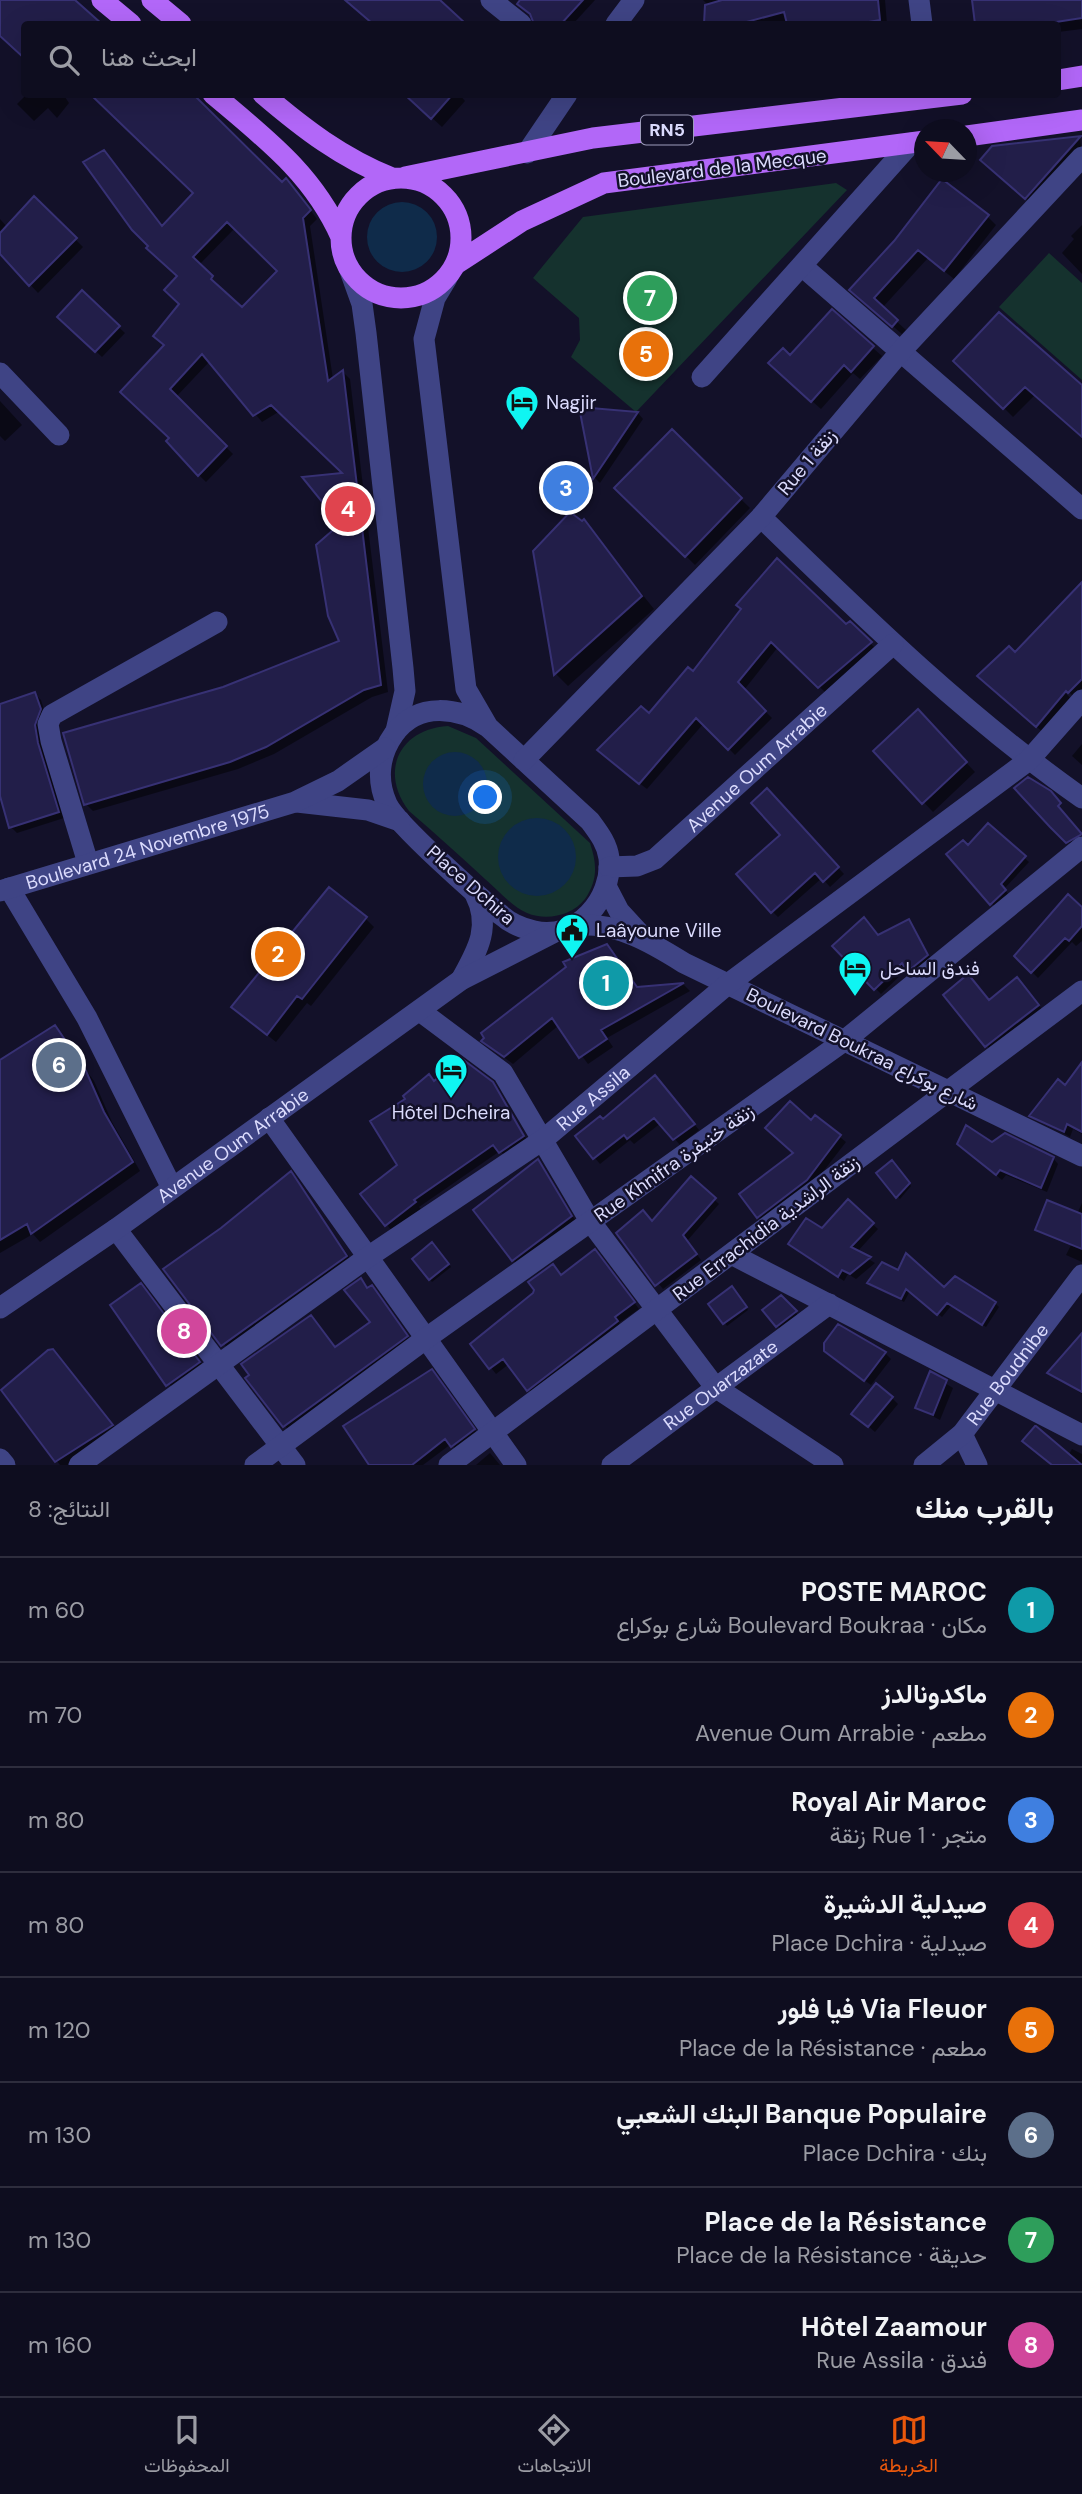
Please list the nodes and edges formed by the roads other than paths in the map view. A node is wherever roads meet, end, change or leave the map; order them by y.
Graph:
1 (102, 0) edge
2 (152, 0) edge
3 (491, 0) edge
4 (635, 0) edge
5 (919, 0) edge
6 (127, 21) edge
7 (177, 21) edge
8 (517, 21) edge
9 (618, 21) edge
10 (922, 21) edge
11 (1082, 76) edge
12 (1061, 80) edge
13 (218, 98) edge
14 (268, 98) edge
15 (552, 98) edge
16 (563, 98) edge
17 (923, 98) edge
18 (1082, 120) edge
19 (549, 121) junction
20 (977, 135) edge
21 (914, 143) edge
22 (914, 146) edge
23 (527, 153) junction
24 (1082, 157) edge
25 (398, 178) junction
26 (341, 237) junction
27 (802, 266) junction
28 (349, 268) junction
29 (451, 271) junction
30 (901, 351) junction
31 (0, 373) edge
32 (702, 377) dead end
33 (59, 435) dead end
34 (1082, 509) edge
35 (761, 517) junction
36 (216, 622) dead end
37 (892, 644) junction
38 (1082, 700) edge
39 (488, 727) junction
40 (390, 740) junction
41 (524, 760) junction
42 (1029, 760) junction
43 (1082, 798) edge
44 (295, 802) junction
45 (400, 821) junction
46 (1082, 847) edge
47 (88, 863) junction
48 (607, 877) junction
49 (471, 887) junction
50 (4, 890) edge
51 (566, 928) junction
52 (643, 938) junction
53 (461, 980) junction
54 (728, 984) junction
55 (1082, 991) edge
56 (420, 1011) junction
57 (844, 1041) junction
58 (949, 1091) junction
59 (269, 1118) junction
60 (544, 1139) junction
61 (1082, 1156) edge
62 (172, 1188) junction
63 (590, 1221) junction
64 (116, 1229) junction
65 (733, 1255) junction
66 (368, 1257) junction
67 (1082, 1275) edge
68 (829, 1304) junction
69 (0, 1308) edge
70 (655, 1310) junction
71 (428, 1337) junction
72 (220, 1365) junction
73 (715, 1387) junction
74 (995, 1388) junction
75 (492, 1434) junction
76 (962, 1434) junction
77 (1082, 1435) edge
78 (282, 1445) junction
79 (814, 1453) junction
80 (0, 1459) edge
81 (5, 1465) edge
82 (79, 1465) edge
83 (255, 1465) edge
84 (295, 1465) edge
85 (449, 1465) edge
86 (516, 1465) edge
87 (612, 1465) edge
88 (796, 1465) edge
89 (833, 1465) edge
90 (924, 1465) edge
91 (977, 1465) edge

1 - 6 main road
2 - 7 main road
3 - 8 street
4 - 9 street
5 - 10 street
11 - 12 main road
13 - 26 main road
14 - 25 main road
15 - 19 street
16 - 19 street
17 - 23 main road, RN5
18 - 20 main road
19 - 23 street
21 - 29 main road, Boulevard de la Mecque / RN5
22 - 27 street
23 - 25 main road, RN5
24 - 30 street, Rue 1 زنقة
25 - 26 main road, RN5
25 - 29 main road
26 - 28 main road
27 - 30 street
27 - 32 street
28 - 29 main road, RN5
28 - 40 street, Place Dchira
29 - 39 street
30 - 34 street
30 - 35 street, Rue 1 زنقة
31 - 33 street
35 - 37 street
35 - 41 street, Rue 1 زنقة
36 - 47 street
37 - 42 street
37 - 48 street, Avenue Oum Arrabie
38 - 42 street, Rue Assila
39 - 40 street
39 - 41 street
40 - 44 street, Boulevard 24 Novembre 1975
40 - 45 street, Place Dchira
41 - 48 street
42 - 43 street
42 - 54 street, Rue Assila
44 - 45 street, Boulevard 24 Novembre 1975
44 - 47 street, Boulevard 24 Novembre 1975
45 - 49 street, Place Dchira
46 - 57 street, Rue Khnifra زنقة خنيفرة
47 - 50 street, Boulevard 24 Novembre 1975
48 - 51 street
48 - 52 street, Boulevard Boukraa شارع بوكراع
49 - 51 street, Place Dchira
49 - 53 street, Avenue Oum Arrabie
50 - 62 street
51 - 52 street, Boulevard Boukraa شارع بوكراع
51 - 53 street, Avenue Oum Arrabie
52 - 54 street, Boulevard Boukraa شارع بوكراع
53 - 56 street, Avenue Oum Arrabie
54 - 57 street, Boulevard Boukraa شارع بوكراع
54 - 60 street, Rue Assila
55 - 58 street, Rue Errachidia زنقة الراشدية
56 - 59 street, Avenue Oum Arrabie
56 - 60 street
57 - 58 street, Boulevard Boukraa شارع بوكراع
57 - 63 street, Rue Khnifra زنقة خنيفرة
58 - 61 street, Boulevard Boukraa شارع بوكراع
58 - 65 street, Rue Errachidia زنقة الراشدية
59 - 62 street, Avenue Oum Arrabie
59 - 66 street
60 - 63 street
60 - 66 street, Rue Assila
62 - 64 street, Avenue Oum Arrabie
63 - 70 street
63 - 71 street, Rue Khnifra زنقة خنيفرة
64 - 69 street, Avenue Oum Arrabie
64 - 72 street
65 - 68 street
65 - 70 street, Rue Errachidia زنقة الراشدية
66 - 71 street
66 - 72 street, Rue Assila
67 - 74 street, Rue Boudnibe
68 - 73 street, Rue Ouarzazate
68 - 74 street
70 - 73 street
70 - 75 street, Rue Errachidia زنقة الراشدية
71 - 75 street
71 - 78 street, Rue Khnifra زنقة خنيفرة
72 - 78 street
72 - 82 street, Rue Assila
73 - 79 street
73 - 87 street, Rue Ouarzazate
74 - 76 street, Rue Boudnibe
74 - 77 street
75 - 85 street, Rue Errachidia زنقة الراشدية
75 - 86 street
76 - 90 street, Rue Boudnibe
76 - 91 street
78 - 83 street, Rue Khnifra زنقة خنيفرة
78 - 84 street
79 - 88 street
79 - 89 street
80 - 81 street

